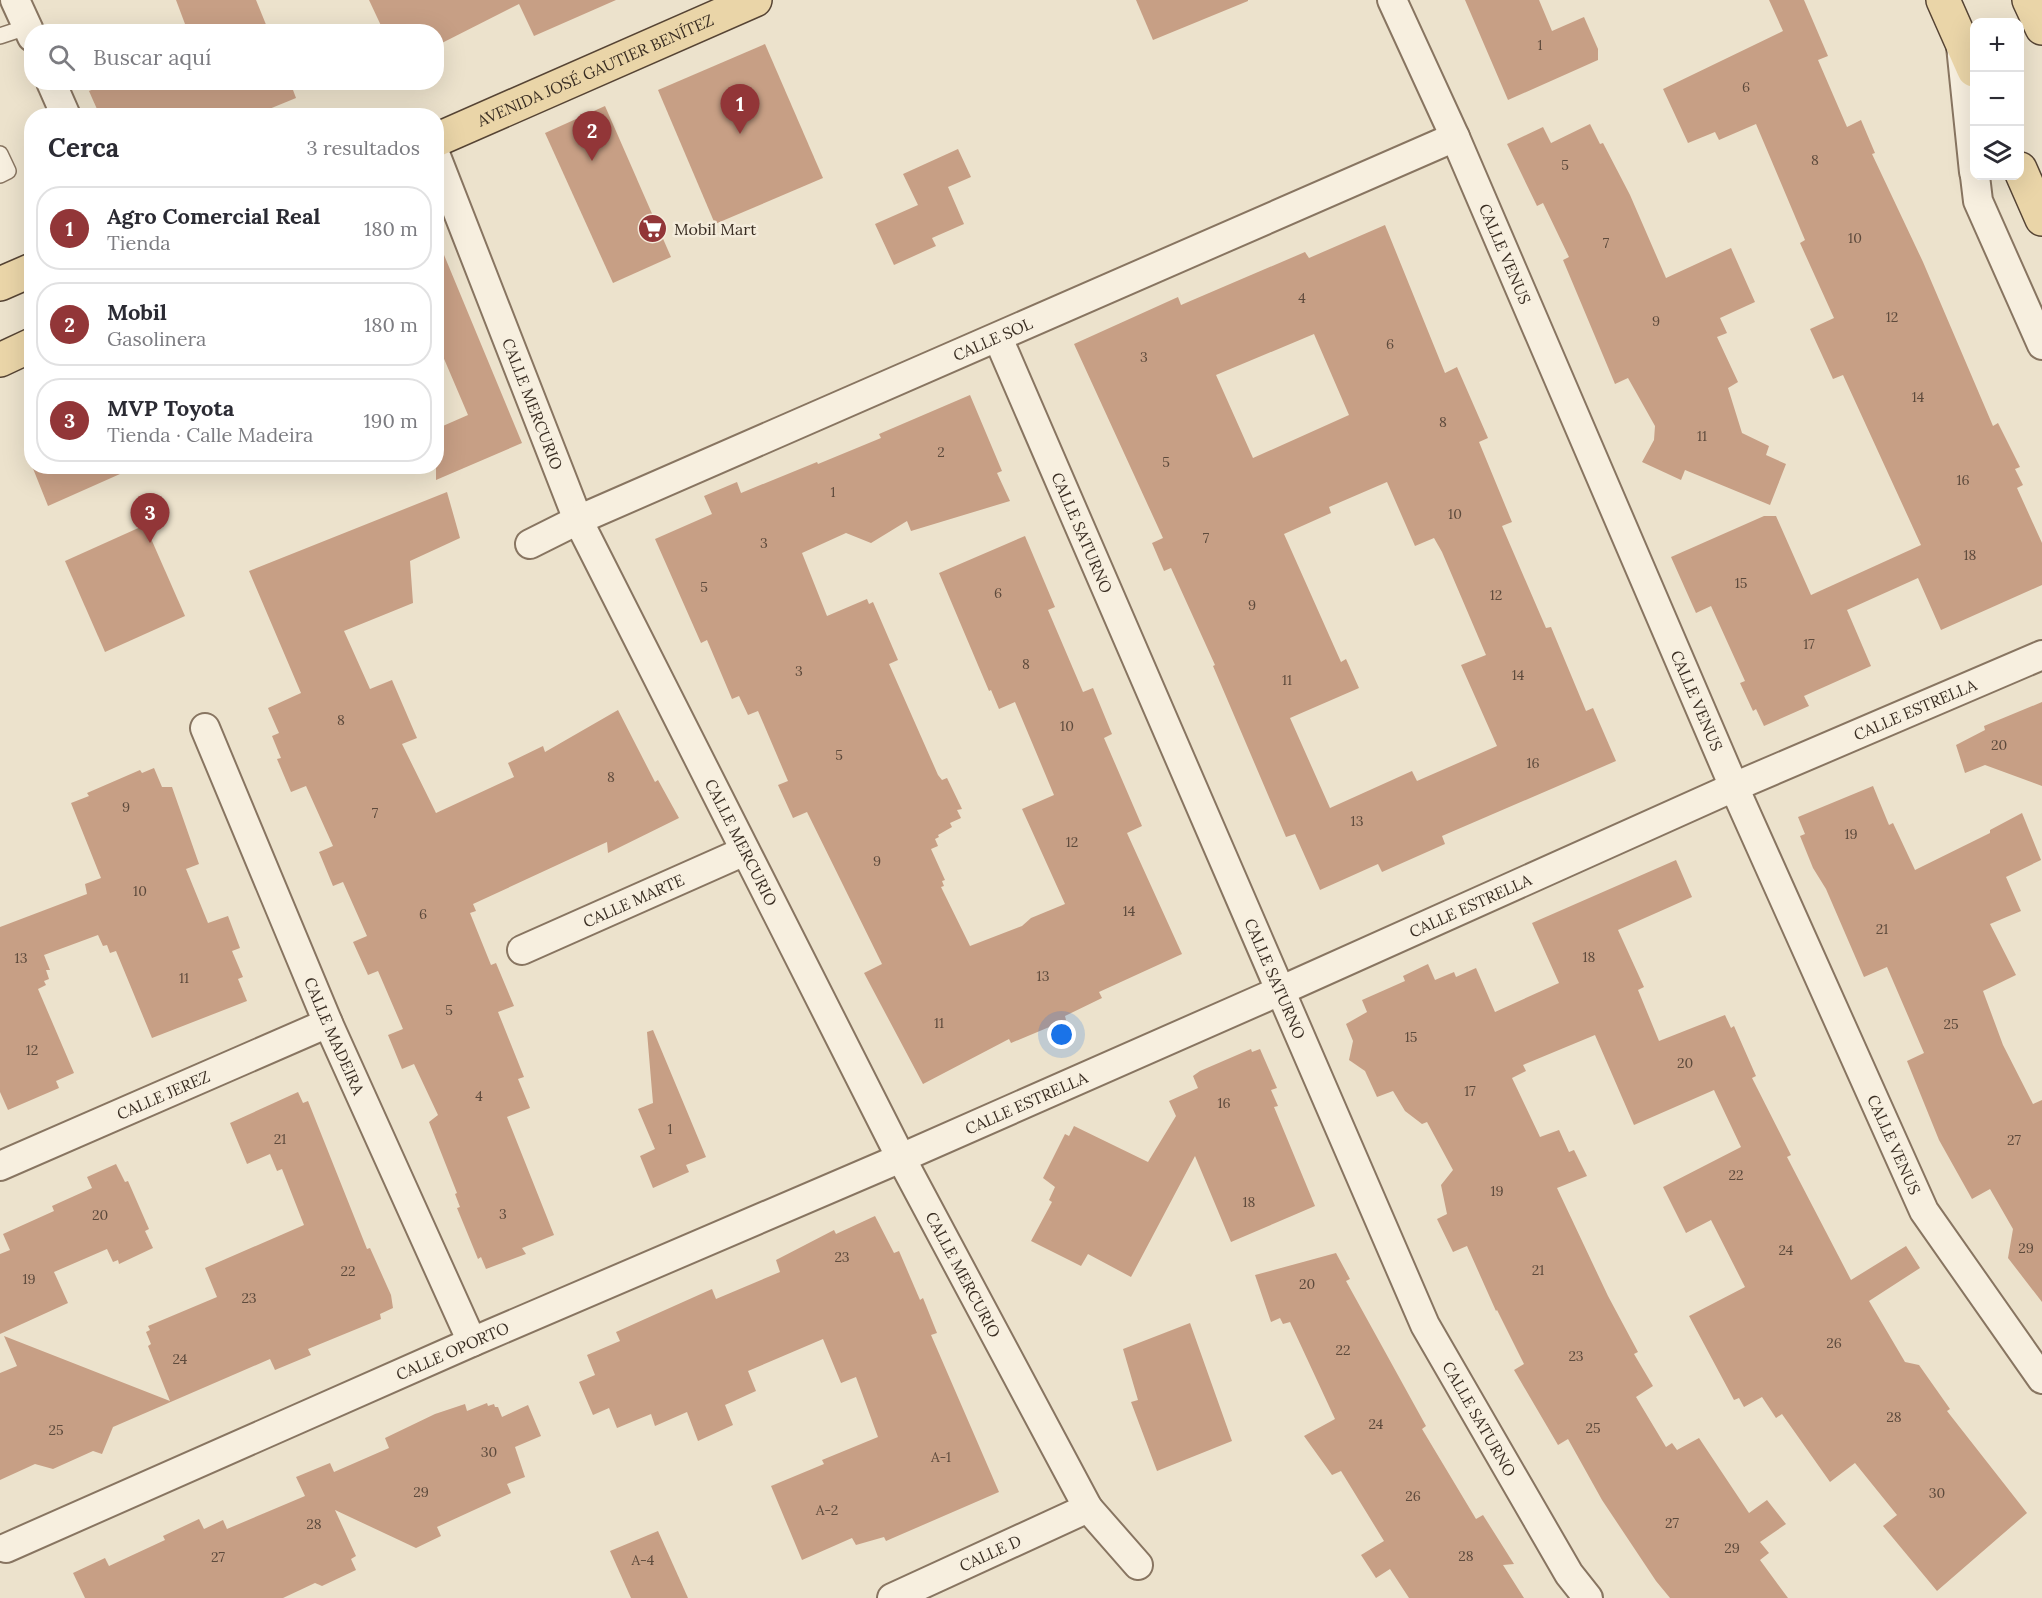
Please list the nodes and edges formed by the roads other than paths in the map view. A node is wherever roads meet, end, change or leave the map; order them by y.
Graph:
1 (15, 0) edge
2 (755, 0) edge
3 (1392, 0) edge
4 (1942, 0) edge
5 (2029, 0) edge
6 (705, 10) edge
7 (26, 24) edge
8 (2042, 28) edge
9 (24, 33) edge
10 (0, 36) edge
11 (1960, 38) junction
12 (1970, 61) edge
13 (55, 90) edge
14 (62, 108) edge
15 (1970, 129) edge
16 (444, 136) edge
17 (1455, 137) junction
18 (0, 154) edge
19 (0, 175) edge
20 (444, 177) edge
21 (1976, 180) edge
22 (2024, 180) edge
23 (2042, 219) edge
24 (24, 274) edge
25 (0, 284) edge
26 (998, 338) junction
27 (2042, 345) edge
28 (24, 349) edge
29 (0, 360) edge
30 (578, 520) junction
31 (530, 544) dead end
32 (2042, 655) edge
33 (205, 728) dead end
34 (1734, 787) junction
35 (745, 852) junction
36 (522, 950) dead end
37 (1282, 990) junction
38 (328, 1023) junction
39 (901, 1158) junction
40 (0, 1166) edge
41 (472, 1342) junction
42 (2042, 1379) edge
43 (1088, 1508) junction
44 (6, 1548) dead end
45 (1138, 1565) dead end
46 (892, 1598) edge
47 (1588, 1598) edge

1 - 7 street
2 - 6 main road, AVENIDA JOSÉ GAUTIER BENÍTEZ
3 - 17 street, CALLE VENUS
4 - 11 main road
5 - 8 main road
6 - 16 main road, AVENIDA JOSÉ GAUTIER BENÍTEZ
9 - 10 lane
11 - 12 main road
11 - 15 street
13 - 14 street
17 - 26 street, CALLE SOL
17 - 34 street, CALLE VENUS
18 - 19 lane
20 - 30 street, CALLE MERCURIO
21 - 27 street
22 - 23 main road
24 - 25 main road
26 - 30 street, CALLE SOL
26 - 37 street, CALLE SATURNO
28 - 29 main road
30 - 31 street, CALLE SOL
30 - 35 street, CALLE MERCURIO
32 - 34 street, CALLE ESTRELLA
33 - 38 street, CALLE MADEIRA
34 - 37 street, CALLE ESTRELLA
34 - 42 street, CALLE VENUS
35 - 36 street, CALLE MARTE
35 - 39 street, CALLE MERCURIO
37 - 39 street, CALLE ESTRELLA
37 - 47 street, CALLE SATURNO
38 - 40 street, CALLE JEREZ
38 - 41 street, CALLE MADEIRA
39 - 41 street, CALLE OPORTO
39 - 43 street, CALLE MERCURIO
41 - 44 street, CALLE OPORTO
43 - 45 street, CALLE MERCURIO
43 - 46 street, CALLE D

